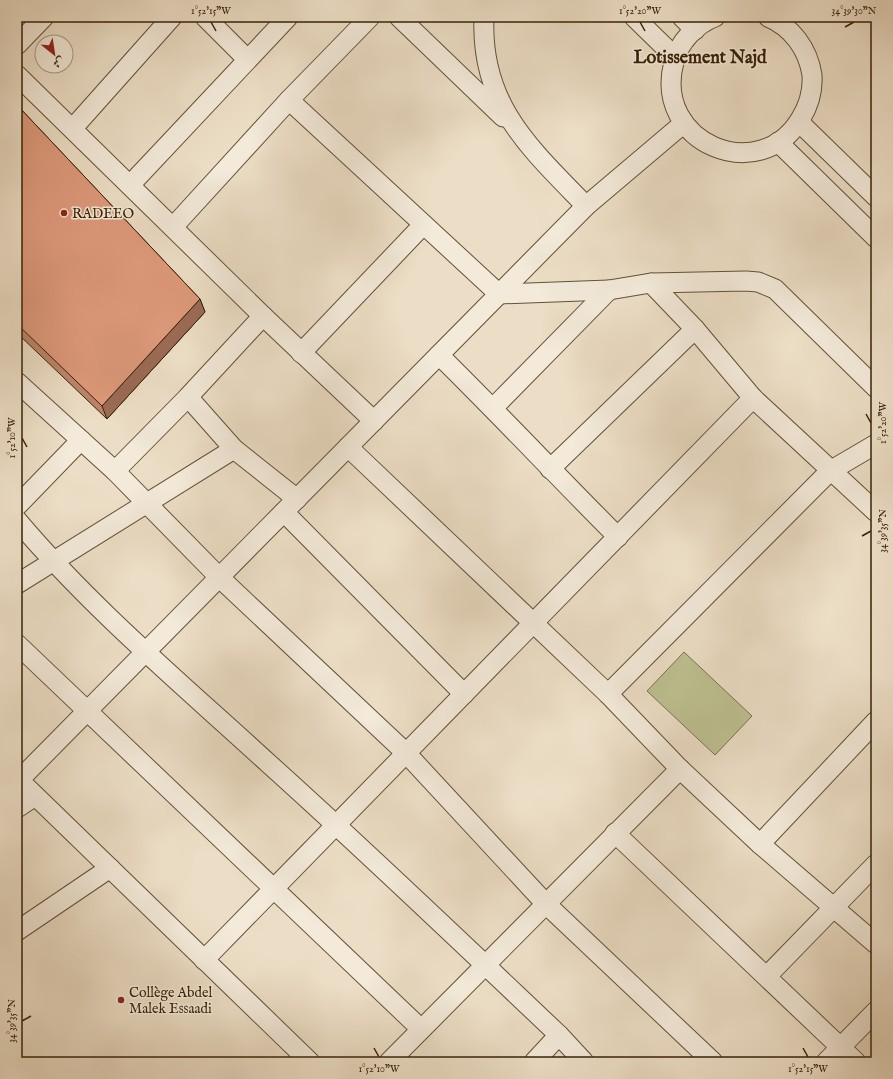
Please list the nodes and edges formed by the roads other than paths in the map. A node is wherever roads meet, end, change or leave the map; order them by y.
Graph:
1 (44, 17) edge
2 (172, 17) edge
3 (205, 17) edge
4 (288, 17) edge
5 (370, 17) edge
6 (399, 17) edge
7 (484, 17) edge
8 (634, 17) edge
9 (716, 17) edge
10 (779, 20) edge
11 (689, 23) edge
12 (17, 45) edge
13 (676, 57) junction
14 (247, 60) junction
15 (17, 75) edge
16 (289, 100) junction
17 (799, 122) junction
18 (684, 123) junction
19 (73, 128) junction
20 (516, 130) junction
21 (778, 142) junction
22 (130, 185) junction
23 (876, 197) edge
24 (586, 206) junction
25 (423, 225) junction
26 (173, 227) junction
27 (876, 238) edge
28 (651, 283) junction
29 (609, 290) junction
30 (500, 294) junction
31 (263, 316) junction
32 (695, 329) junction
33 (301, 353) junction
34 (439, 355) junction
35 (17, 382) edge
36 (876, 388) edge
37 (188, 397) junction
38 (753, 398) junction
39 (493, 408) junction
40 (374, 421) junction
41 (80, 440) junction
42 (876, 444) edge
43 (348, 447) junction
44 (234, 449) junction
45 (550, 468) junction
46 (115, 471) junction
47 (830, 471) junction
48 (146, 504) junction
49 (291, 505) junction
50 (17, 506) edge
51 (876, 512) edge
52 (17, 520) edge
53 (618, 537) junction
54 (52, 562) junction
55 (220, 578) junction
56 (17, 584) edge
57 (532, 624) junction
58 (17, 644) edge
59 (146, 652) junction
60 (464, 694) junction
61 (608, 694) junction
62 (87, 712) junction
63 (876, 721) edge
64 (406, 753) junction
65 (680, 769) junction
66 (18, 779) edge
67 (35, 796) junction
68 (17, 808) edge
69 (336, 825) junction
70 (615, 833) junction
71 (760, 844) junction
72 (876, 864) edge
73 (110, 868) junction
74 (273, 888) junction
75 (546, 904) junction
76 (833, 907) junction
77 (17, 931) edge
78 (876, 944) edge
79 (204, 960) junction
80 (485, 965) junction
81 (767, 976) junction
82 (876, 1011) edge
83 (421, 1029) junction
84 (560, 1035) junction
85 (841, 1046) junction
86 (310, 1062) edge
87 (389, 1062) edge
88 (534, 1062) edge
89 (584, 1062) edge
90 (713, 1062) edge
91 (826, 1062) edge
92 (856, 1062) edge

1 - 12 street
2 - 19 street
3 - 14 street
4 - 14 street
5 - 16 street
6 - 20 street
7 - 20 street
8 - 13 street
9 - 11 street
10 - 17 street
11 - 13 street
13 - 18 street
14 - 22 street
15 - 19 street
16 - 25 street
16 - 26 street
17 - 21 street
17 - 23 street
18 - 21 street
18 - 24 street
19 - 22 street
20 - 24 street
21 - 27 street
22 - 26 street
24 - 30 street
25 - 30 street
25 - 33 street
26 - 31 street
28 - 29 street
28 - 32 street
28 - 36 street
29 - 30 street
29 - 39 street
30 - 34 street
31 - 33 street
31 - 37 street
32 - 38 street
32 - 45 street
33 - 40 street
34 - 39 street
34 - 40 street
35 - 41 street
37 - 44 street
37 - 46 street
38 - 47 street
38 - 53 street
39 - 45 street
40 - 43 street
41 - 46 street
41 - 50 street
42 - 47 street
43 - 49 street
43 - 57 street
44 - 48 street
44 - 49 street
45 - 53 street
46 - 48 street
47 - 51 street
47 - 61 street
48 - 54 street
48 - 55 street
49 - 55 street
49 - 60 street
52 - 54 street
53 - 57 street
54 - 56 street
54 - 59 street
55 - 59 street
55 - 64 street
57 - 60 street
57 - 61 street
58 - 62 street
59 - 62 street
59 - 69 street
60 - 64 street
61 - 65 street
62 - 66 street
62 - 74 street
63 - 71 street
64 - 69 street
64 - 75 street
65 - 70 street
65 - 71 street
66 - 67 street
67 - 68 street
67 - 73 street
69 - 74 street
69 - 80 street
70 - 75 street
70 - 81 street
71 - 76 street
72 - 76 street
73 - 77 street
73 - 79 street
74 - 79 street
74 - 83 street
75 - 80 street
75 - 90 street
76 - 78 street
76 - 81 street
79 - 86 street
80 - 83 street
80 - 84 street
81 - 85 street
82 - 85 street
83 - 87 street
84 - 88 street
84 - 89 street
85 - 91 street
85 - 92 street

